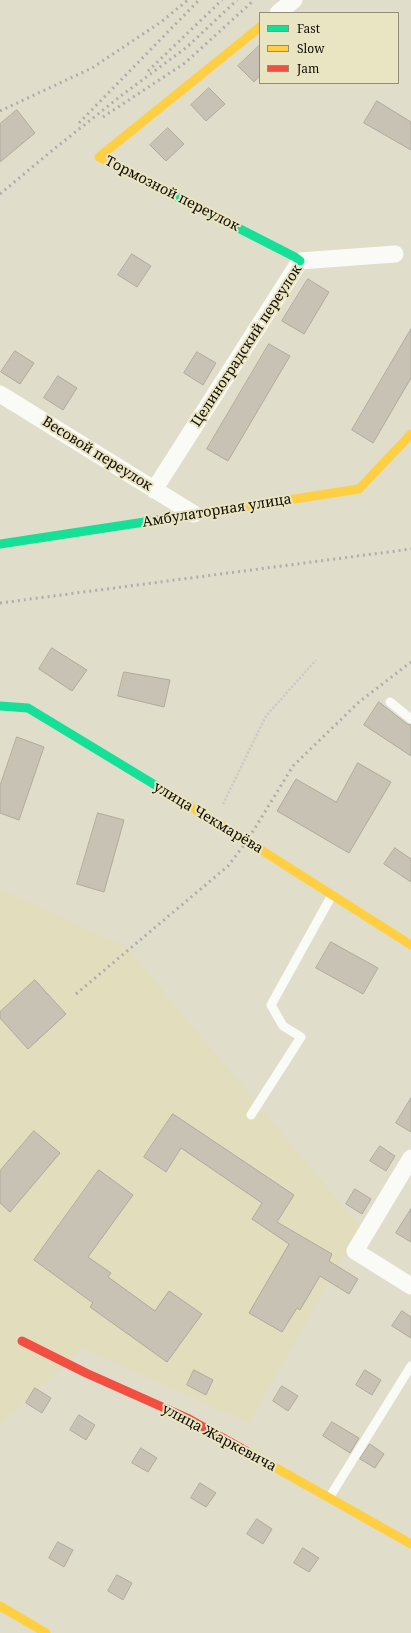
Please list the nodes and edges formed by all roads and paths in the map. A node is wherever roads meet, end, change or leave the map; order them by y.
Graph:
1 (294, 0) edge
2 (279, 12) edge
3 (259, 28) edge
4 (395, 254) dead end
5 (300, 261) junction
6 (0, 394) edge
7 (411, 434) edge
8 (154, 490) junction
9 (194, 514) junction
10 (0, 544) edge
11 (316, 660) dead end
12 (390, 702) dead end
13 (0, 706) edge
14 (411, 719) edge
15 (214, 821) junction
16 (332, 895) junction
17 (411, 944) edge
18 (251, 1115) dead end
19 (411, 1158) edge
20 (411, 1286) edge
21 (22, 1341) dead end
22 (411, 1366) edge
23 (329, 1498) junction
24 (411, 1544) edge
25 (0, 1606) edge
26 (46, 1633) edge

1 - 2 street
3 - 5 street, Тормозной переулок
4 - 5 street, Целиноградский переулок
5 - 8 street, Целиноградский переулок
6 - 8 street, Весовой переулок
7 - 9 street, Амбулаторная улица
8 - 9 street, Весовой переулок
9 - 10 street, Амбулаторная улица
11 - 15 path
12 - 14 lane
13 - 15 street, улица Чекмарёва
15 - 16 street, улица Чекмарёва
16 - 17 street, улица Чекмарёва
16 - 18 lane
19 - 20 street
21 - 23 street, улица Жаркевича
22 - 23 lane
23 - 24 street, улица Жаркевича
25 - 26 street

